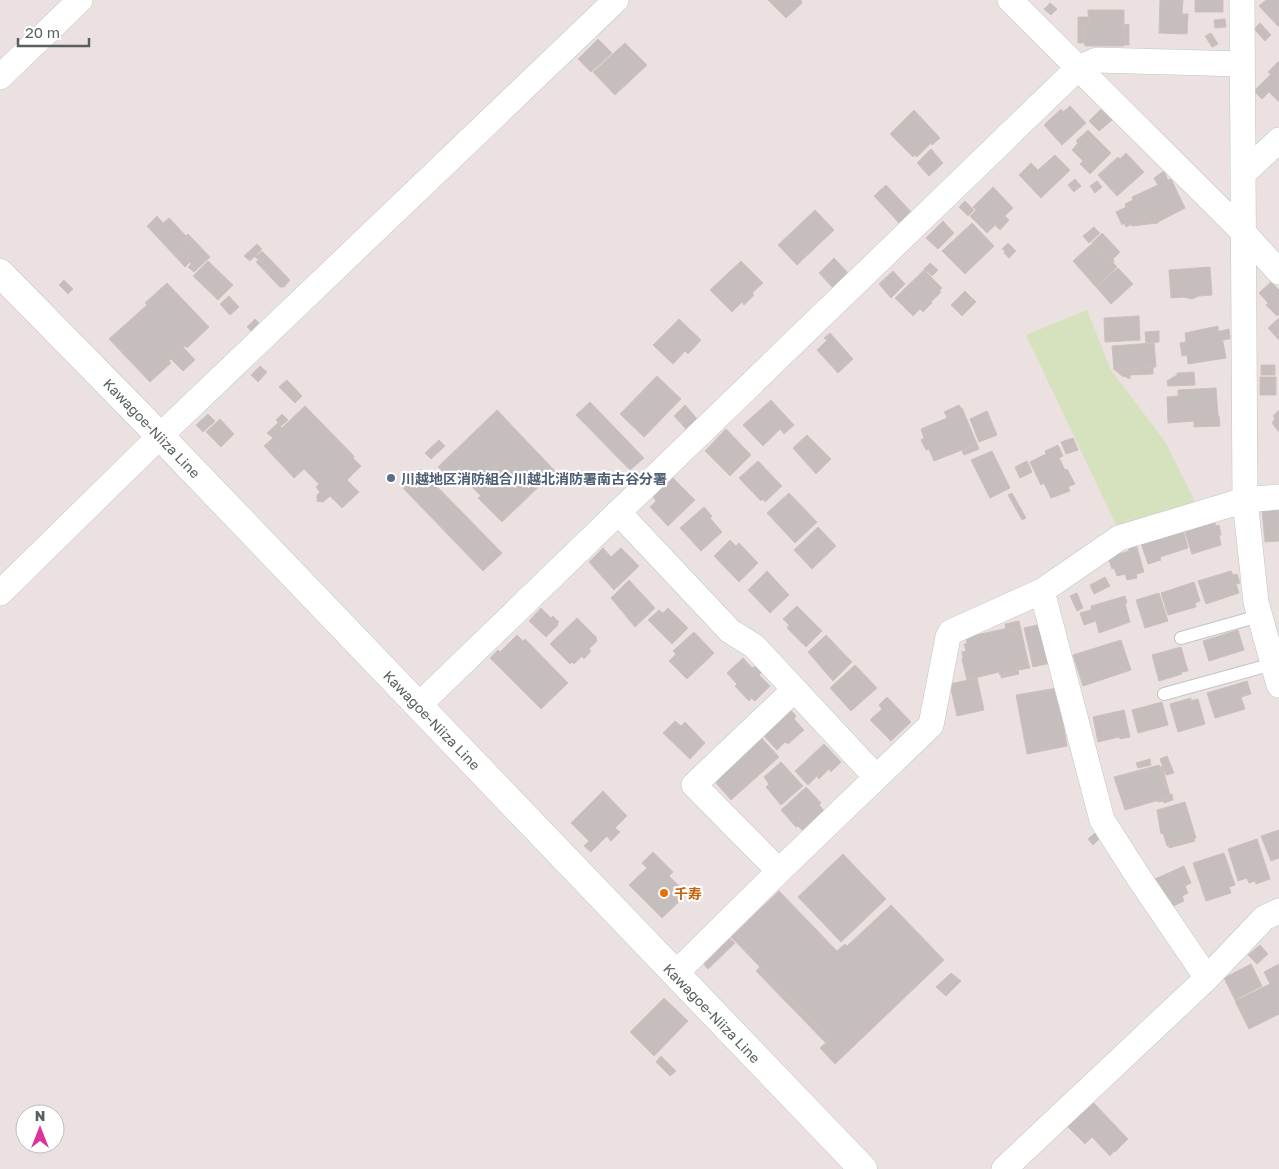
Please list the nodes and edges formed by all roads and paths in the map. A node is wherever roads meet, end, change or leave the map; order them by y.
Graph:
1 (80, 0) edge
2 (616, 0) edge
3 (1010, 0) edge
4 (1242, 0) edge
5 (1242, 64) junction
6 (1078, 68) junction
7 (0, 77) edge
8 (1279, 140) edge
9 (1243, 174) junction
10 (1243, 232) junction
11 (1279, 272) edge
12 (0, 273) edge
13 (160, 436) junction
14 (1279, 496) edge
15 (1245, 500) junction
16 (618, 512) junction
17 (1042, 591) junction
18 (0, 593) edge
19 (1268, 629) edge
20 (1180, 638) dead end
21 (1276, 675) edge
22 (794, 690) junction
23 (1164, 694) dead end
24 (418, 706) junction
25 (876, 778) junction
26 (779, 871) junction
27 (1279, 911) edge
28 (675, 974) junction
29 (1207, 978) junction
30 (862, 1169) edge
31 (1004, 1169) edge

1 - 7 street
2 - 13 street
3 - 6 street
4 - 5 street
5 - 6 street
5 - 9 street
6 - 10 street
6 - 16 street
8 - 9 street
9 - 10 street
10 - 11 street
10 - 15 street
12 - 13 main road, Kawagoe-Niiza Line
13 - 18 street
13 - 24 main road, Kawagoe-Niiza Line
14 - 15 street
15 - 17 street
15 - 19 street
16 - 22 street
16 - 24 street
17 - 25 street
17 - 29 street
19 - 20 lane
19 - 21 street
21 - 23 lane
22 - 25 street
22 - 26 street
24 - 28 main road, Kawagoe-Niiza Line
25 - 26 street
26 - 28 street
27 - 29 street
28 - 30 main road, Kawagoe-Niiza Line
29 - 31 street

